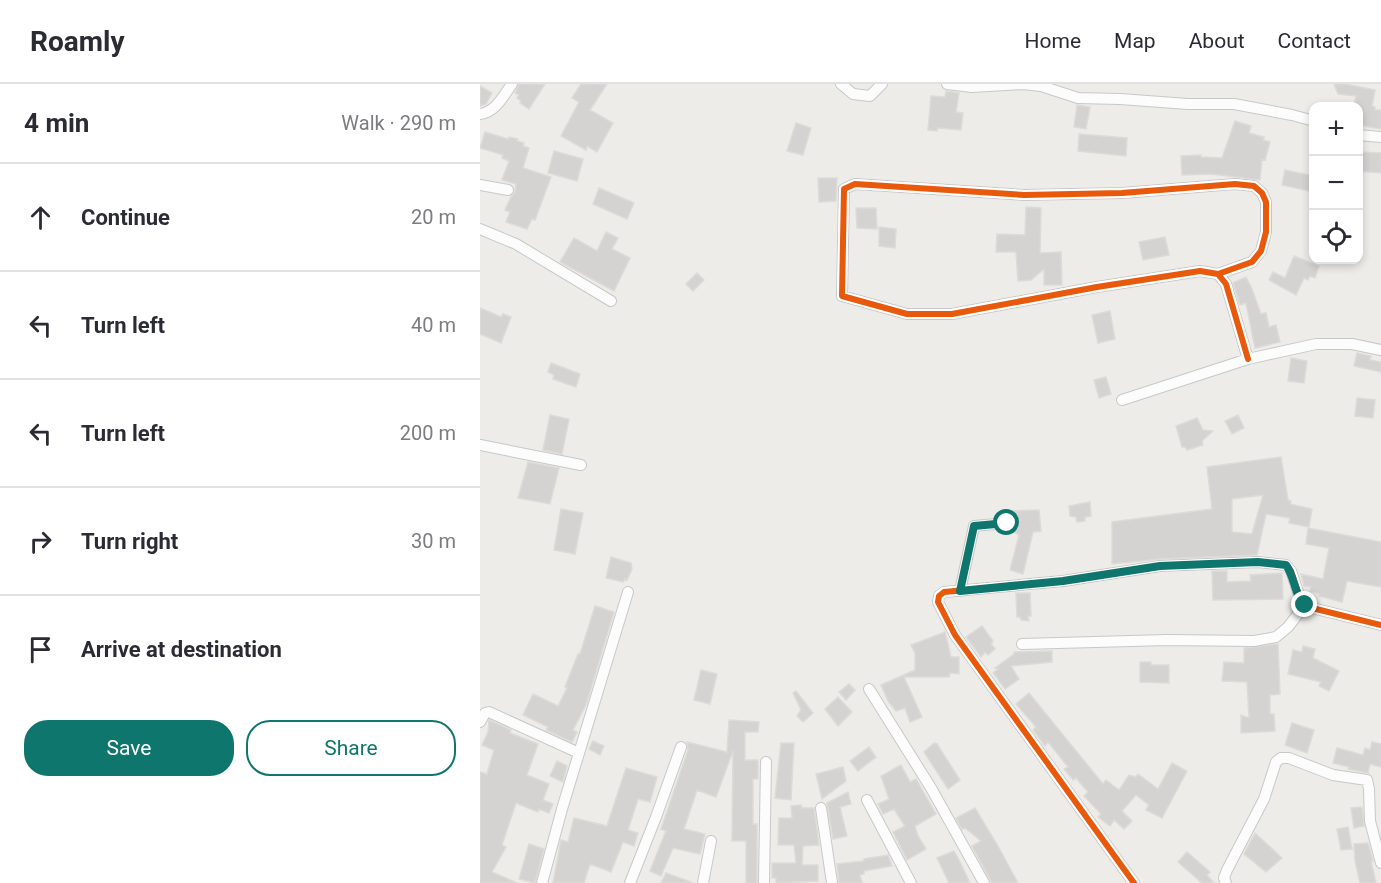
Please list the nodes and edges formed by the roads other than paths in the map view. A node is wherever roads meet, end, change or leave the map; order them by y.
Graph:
1 (512, 84) edge
2 (841, 84) edge
3 (882, 84) edge
4 (947, 84) edge
5 (480, 114) edge
6 (1309, 120) edge
7 (1363, 135) edge
8 (1381, 137) edge
9 (480, 185) edge
10 (508, 190) dead end
11 (480, 229) edge
12 (1218, 274) junction
13 (611, 301) dead end
14 (1381, 350) edge
15 (1248, 359) junction
16 (1122, 400) dead end
17 (480, 445) edge
18 (581, 465) dead end
19 (1007, 523) dead end
20 (960, 591) junction
21 (628, 592) dead end
22 (1305, 605) junction
23 (1381, 625) edge
24 (1022, 644) dead end
25 (869, 688) dead end
26 (480, 722) edge
27 (681, 747) dead end
28 (579, 753) junction
29 (765, 762) dead end
30 (867, 800) dead end
31 (821, 808) dead end
32 (711, 841) dead end
33 (1381, 863) edge
34 (542, 883) edge
35 (630, 883) edge
36 (703, 883) edge
37 (764, 883) edge
38 (832, 883) edge
39 (911, 883) edge
40 (984, 883) edge
41 (1134, 883) edge
42 (1226, 883) edge

1 - 5 street
2 - 3 street
4 - 6 street
7 - 8 street
9 - 10 street
11 - 13 street
12 - 12 street
12 - 15 street
14 - 15 street
15 - 16 street
17 - 18 street
19 - 20 street
20 - 22 street
20 - 41 street
21 - 28 street
22 - 23 street
22 - 24 street
25 - 40 street
26 - 28 street
27 - 35 street
28 - 34 street
29 - 37 street
30 - 39 street
31 - 38 street
32 - 36 street
33 - 42 street

